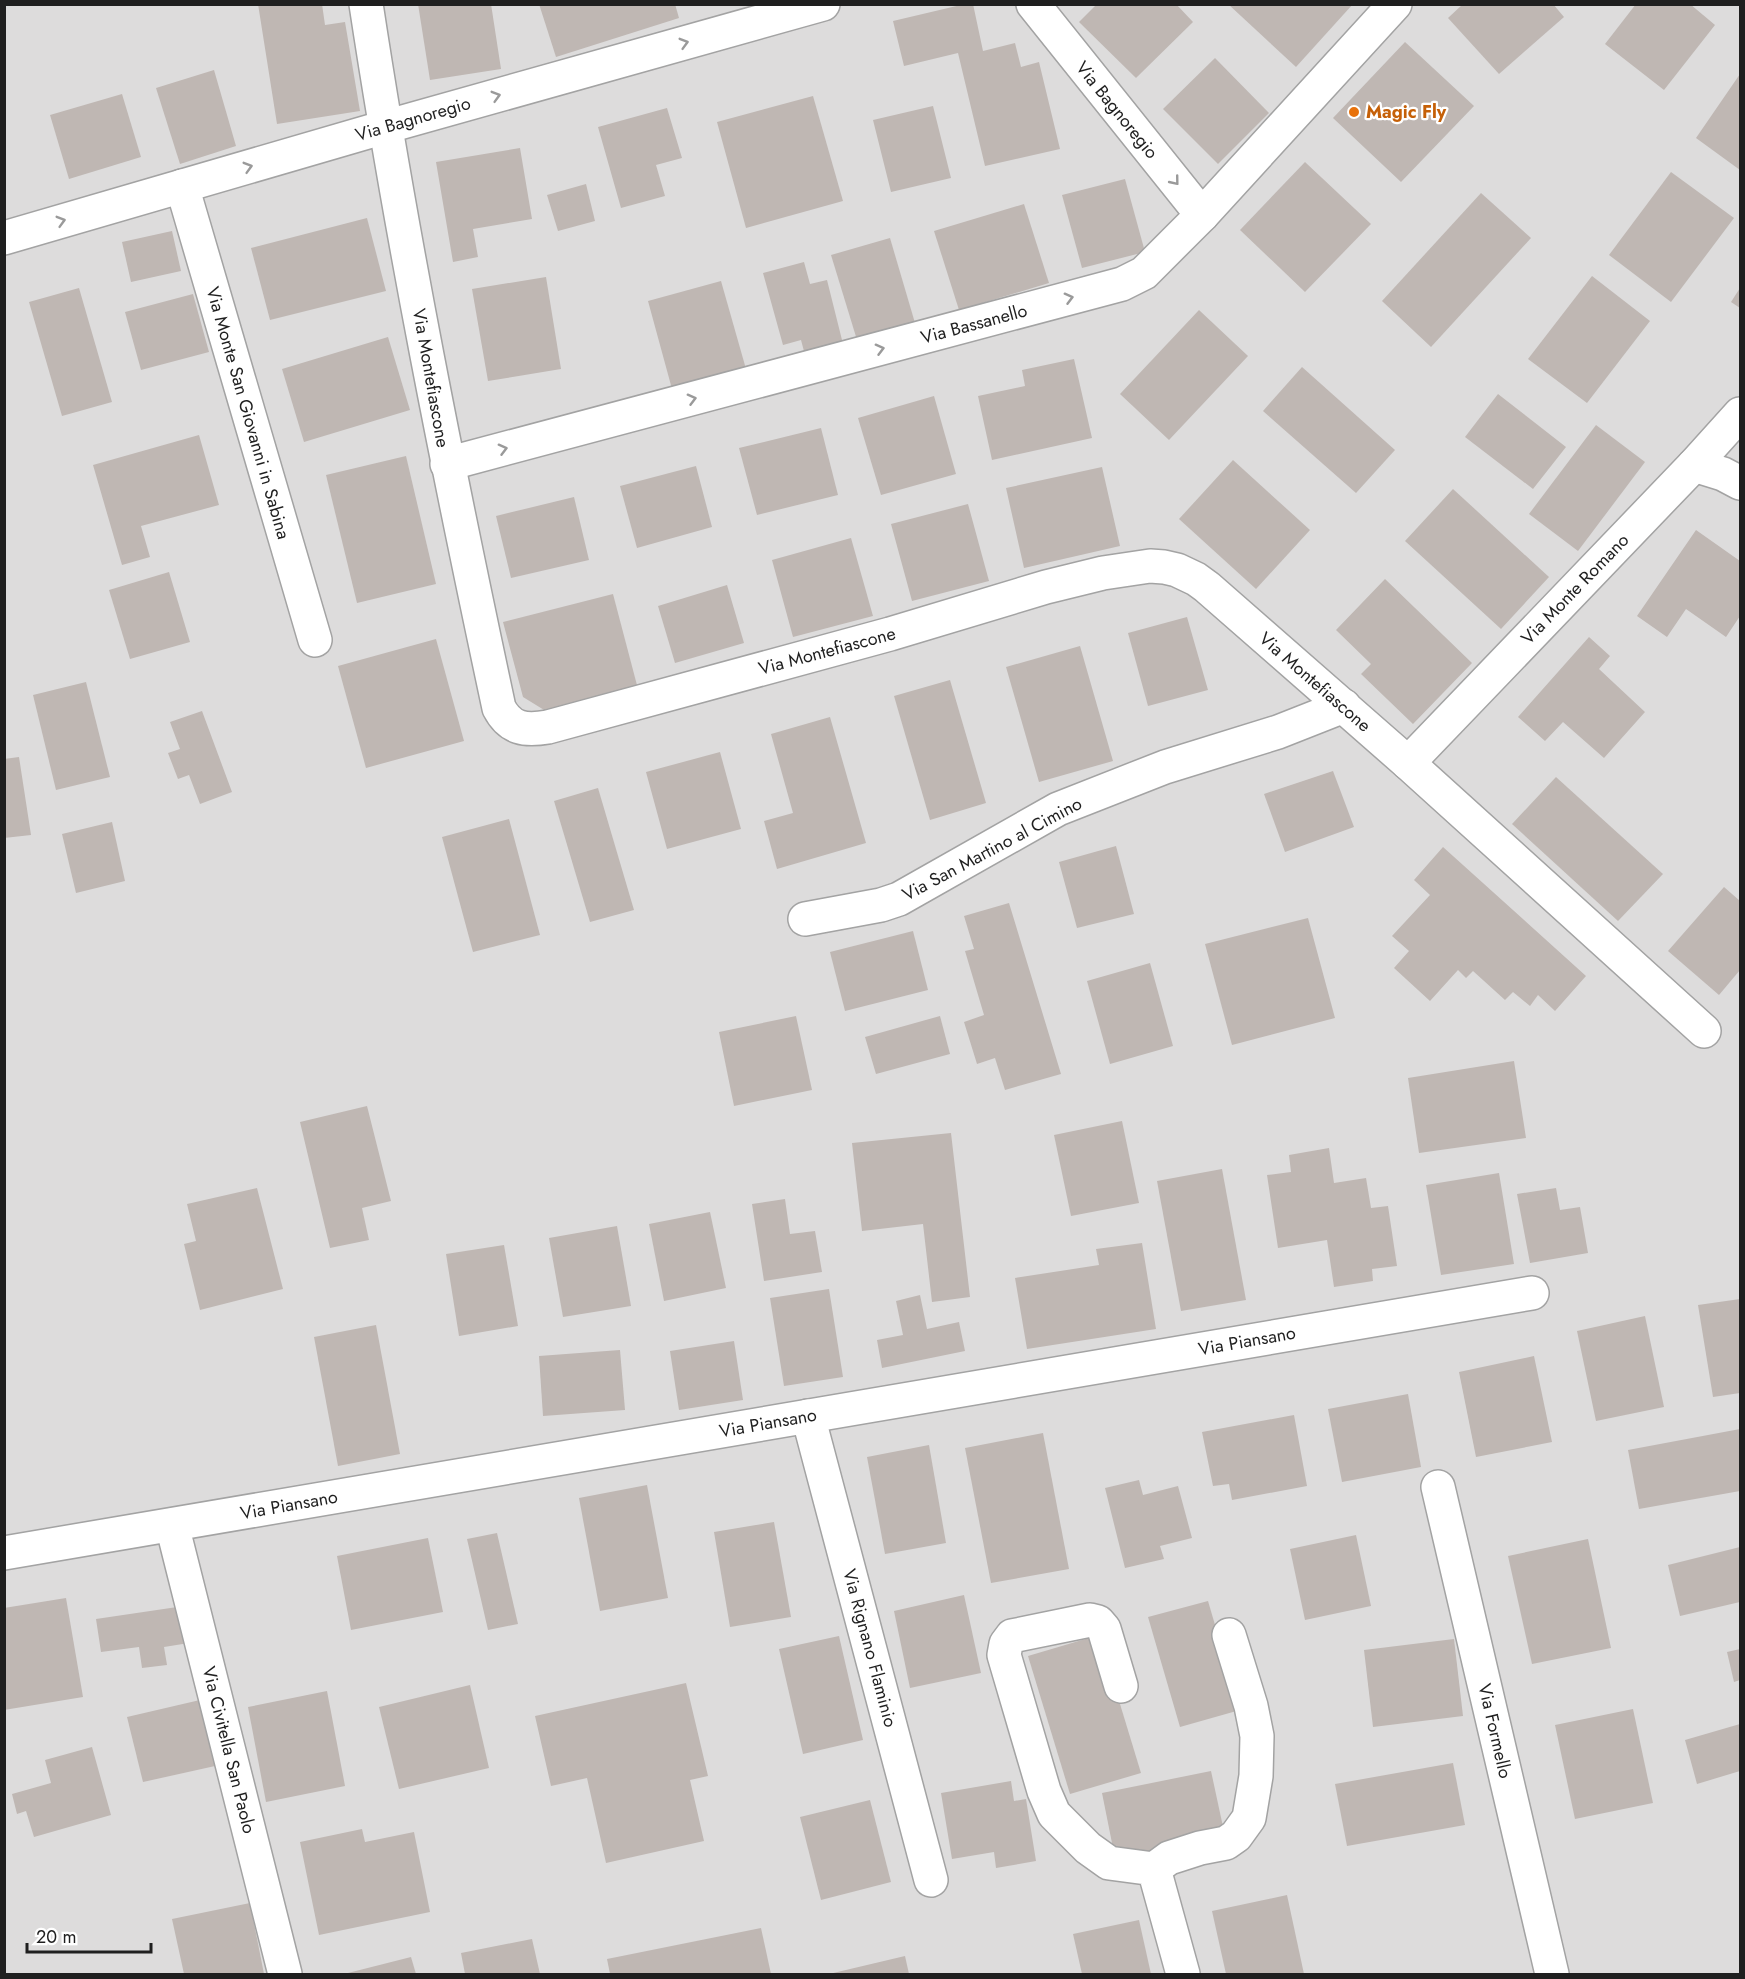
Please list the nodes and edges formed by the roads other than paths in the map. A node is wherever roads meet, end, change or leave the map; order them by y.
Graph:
1 (366, 4) edge
2 (823, 4) edge
3 (1033, 4) edge
4 (1389, 7) edge
5 (385, 127) junction
6 (182, 186) junction
7 (1202, 215) junction
8 (4, 238) edge
9 (1740, 414) edge
10 (447, 464) junction
11 (1694, 465) junction
12 (1740, 483) edge
13 (315, 640) dead end
14 (1344, 706) junction
15 (1408, 763) junction
16 (805, 919) dead end
17 (1704, 1031) dead end
18 (1532, 1293) dead end
19 (808, 1416) junction
20 (1438, 1487) dead end
21 (172, 1525) junction
22 (4, 1553) edge
23 (1229, 1635) dead end
24 (1121, 1686) dead end
25 (1154, 1869) junction
26 (931, 1880) dead end
27 (285, 1974) edge
28 (1183, 1974) edge
29 (1552, 1974) edge

1 - 5 street, Via Montefiascone
5 -> 2 street, Via Bagnoregio
3 -> 7 street, Via Bagnoregio
4 - 7 street, Via Bassanello
6 -> 5 street, Via Bagnoregio
5 - 10 street, Via Montefiascone
8 -> 6 street, Via Bagnoregio
6 - 13 street, Via Monte San Giovanni in Sabina
10 -> 7 street, Via Bassanello
9 - 11 street, Via Monte Romano
10 - 14 street, Via Montefiascone
11 - 12 street
11 - 15 street, Via Monte Romano
14 - 15 street, Via Montefiascone
14 - 16 street, Via San Martino al Cimino
15 - 17 street, Via Montefiascone
18 - 19 street, Via Piansano
19 - 21 street, Via Piansano
19 - 26 street, Via Rignano Flaminio
20 - 29 street, Via Formello
21 - 22 street, Via Piansano
21 - 27 street, Via Civitella San Paolo
23 - 25 street
24 - 25 street
25 - 28 street

